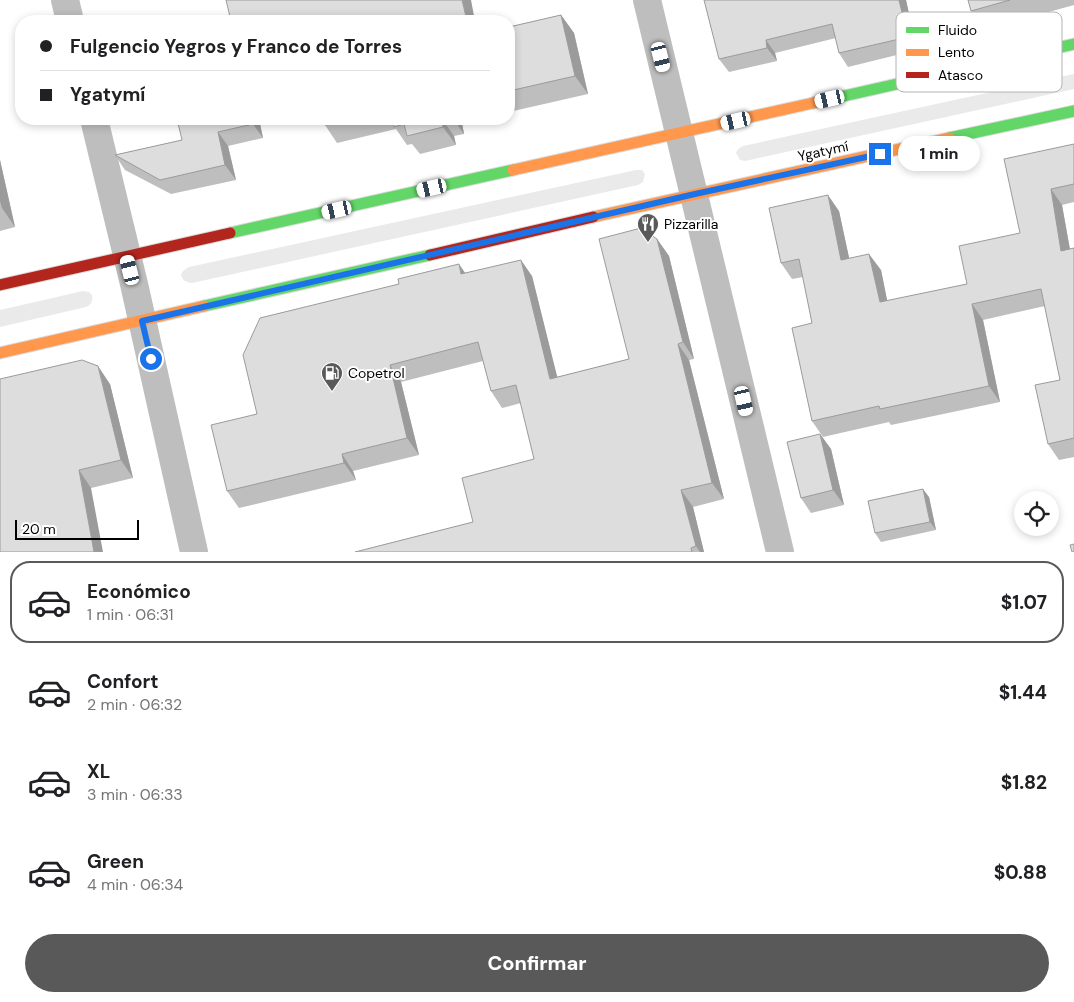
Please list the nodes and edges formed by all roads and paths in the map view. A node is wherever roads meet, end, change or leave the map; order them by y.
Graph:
1 (65, 0) edge
2 (647, 0) edge
3 (69, 15) edge
4 (896, 84) edge
5 (1074, 111) edge
6 (95, 125) edge
7 (680, 133) junction
8 (695, 194) junction
9 (127, 256) junction
10 (0, 285) edge
11 (142, 321) junction
12 (0, 353) edge
13 (194, 552) edge
14 (780, 552) edge

1 - 3 street
2 - 7 street
4 - 7 main road
5 - 8 main road, Ygatymí
6 - 9 street
7 - 8 street
7 - 9 main road
8 - 11 main road, Ygatymí
8 - 14 street
9 - 10 main road
9 - 11 street
11 - 12 main road, Ygatymí
11 - 13 street

